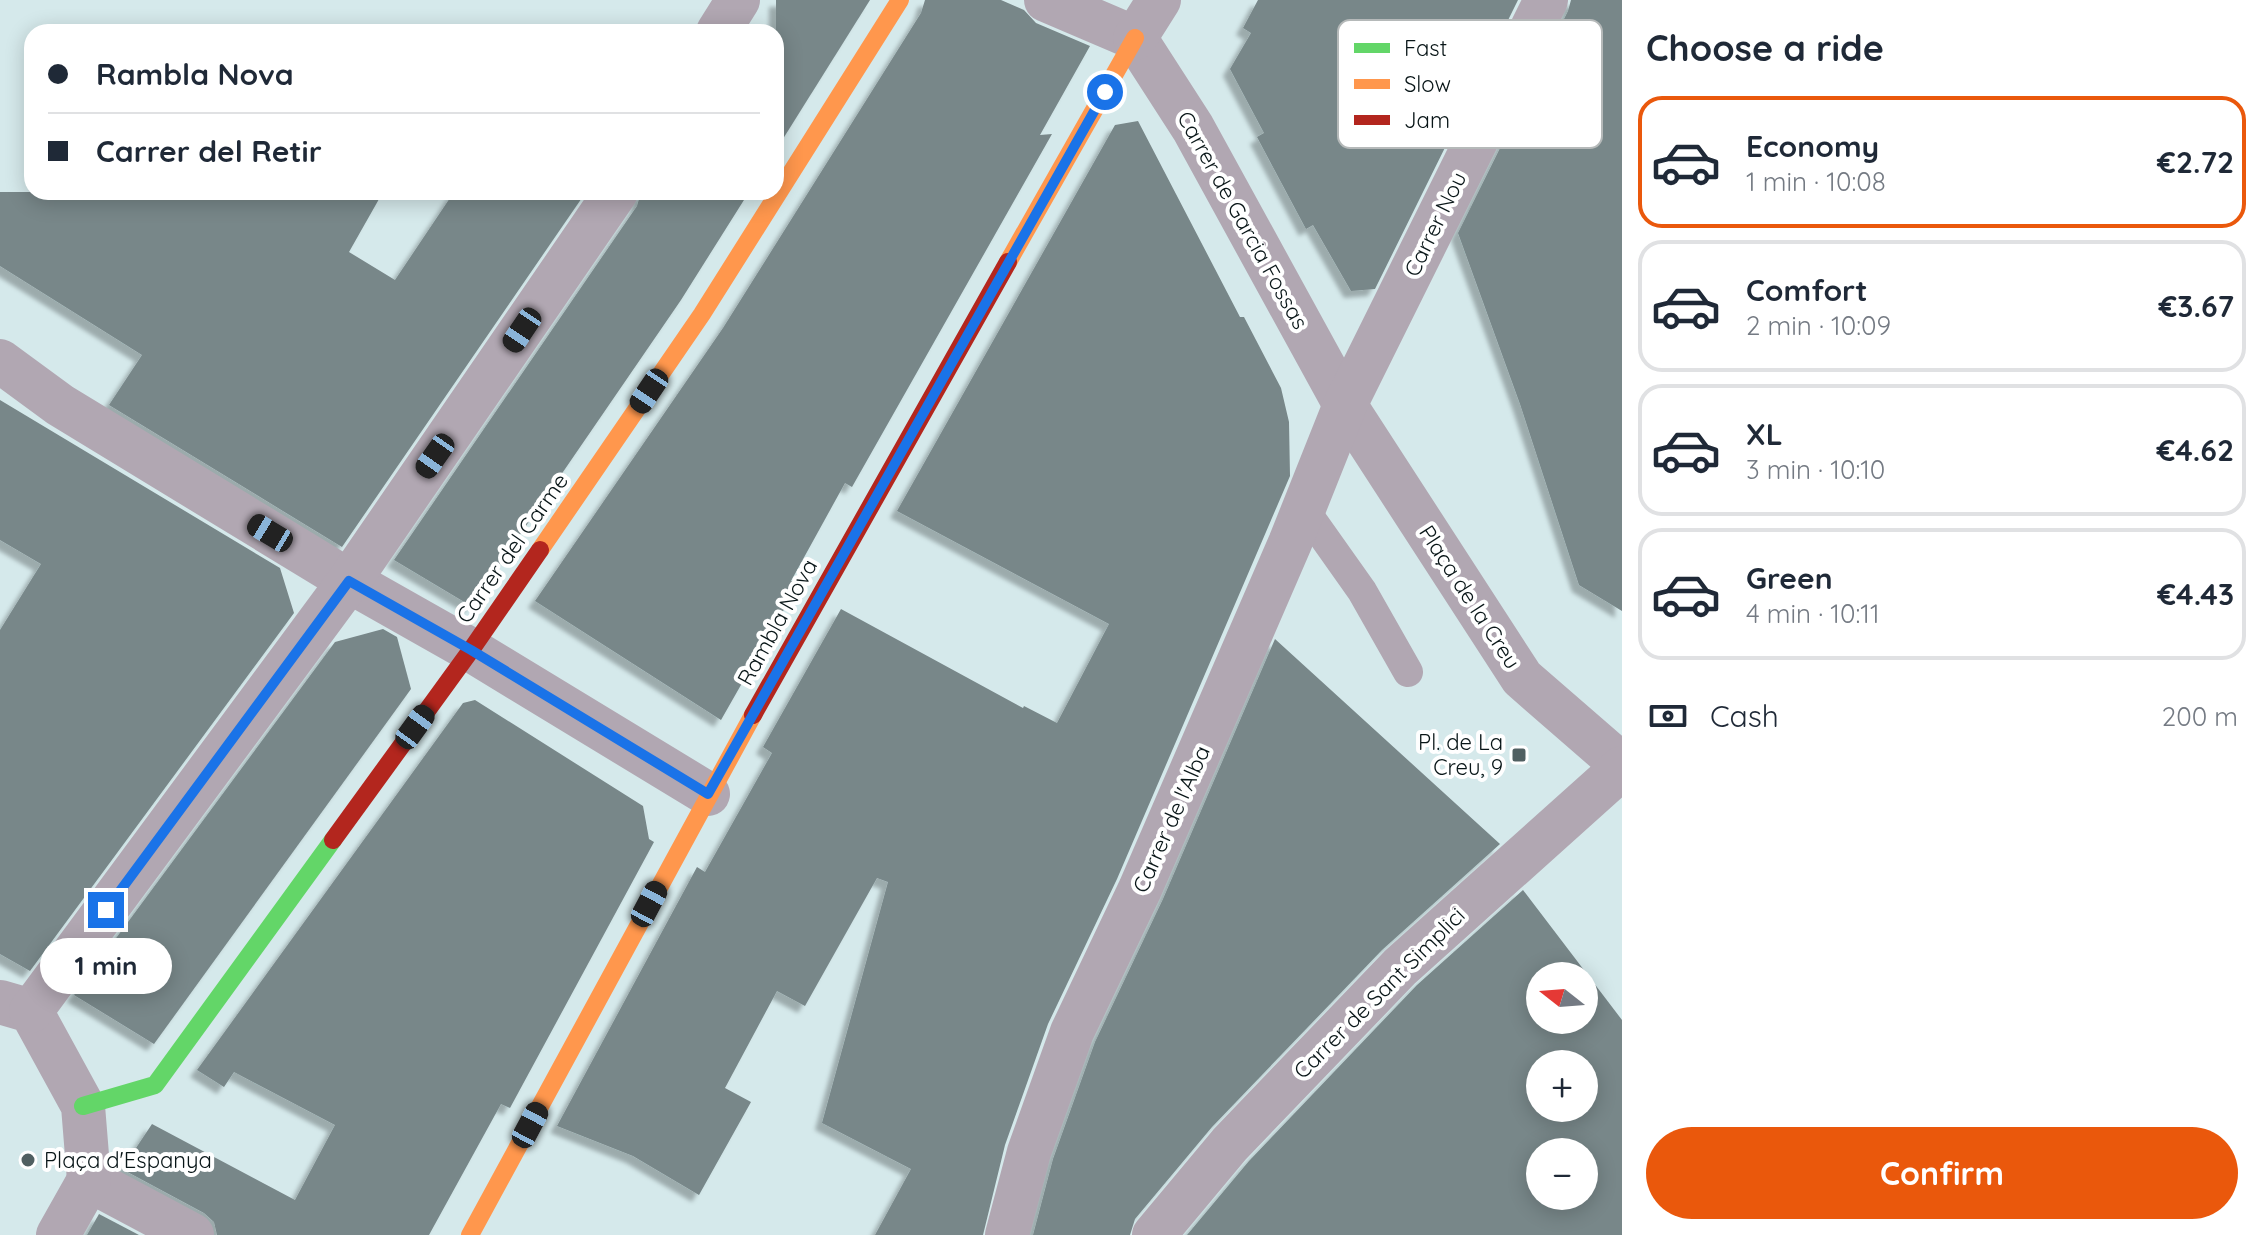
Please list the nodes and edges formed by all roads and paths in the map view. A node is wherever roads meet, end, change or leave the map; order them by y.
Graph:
1 (738, 0) edge
2 (900, 0) edge
3 (1046, 0) edge
4 (1159, 0) edge
5 (1546, 0) edge
6 (1536, 20) edge
7 (723, 24) edge
8 (1135, 38) junction
9 (1473, 148) edge
10 (784, 184) edge
11 (611, 200) edge
12 (774, 200) edge
13 (0, 361) edge
14 (1345, 405) junction
15 (1304, 509) junction
16 (349, 581) junction
17 (471, 650) junction
18 (1408, 672) dead end
19 (1622, 767) edge
20 (708, 794) junction
21 (16, 1006) edge
22 (83, 1106) junction
23 (89, 1180) junction
24 (58, 1235) edge
25 (192, 1235) edge
26 (470, 1235) edge
27 (1007, 1235) edge
28 (1154, 1235) edge

1 - 7 street
2 - 10 street, Carrer del Carme
3 - 8 street
4 - 8 street
5 - 6 street, Carrer Nou
8 - 14 street, Carrer de Garcia Fossas
8 - 20 street, Rambla Nova
9 - 14 street, Carrer Nou
11 - 16 street
12 - 17 street, Carrer del Carme
13 - 16 street
14 - 15 street, Carrer de l'Alba
14 - 19 street, Plaça de la Creu
15 - 18 lane
15 - 27 street, Carrer de l'Alba
16 - 17 street
16 - 21 street
17 - 20 street
17 - 22 street, Carrer del Carme
19 - 28 street, Carrer de Sant Simplici
20 - 26 street, Rambla Nova
21 - 22 street
22 - 23 street
23 - 24 street
23 - 25 street

